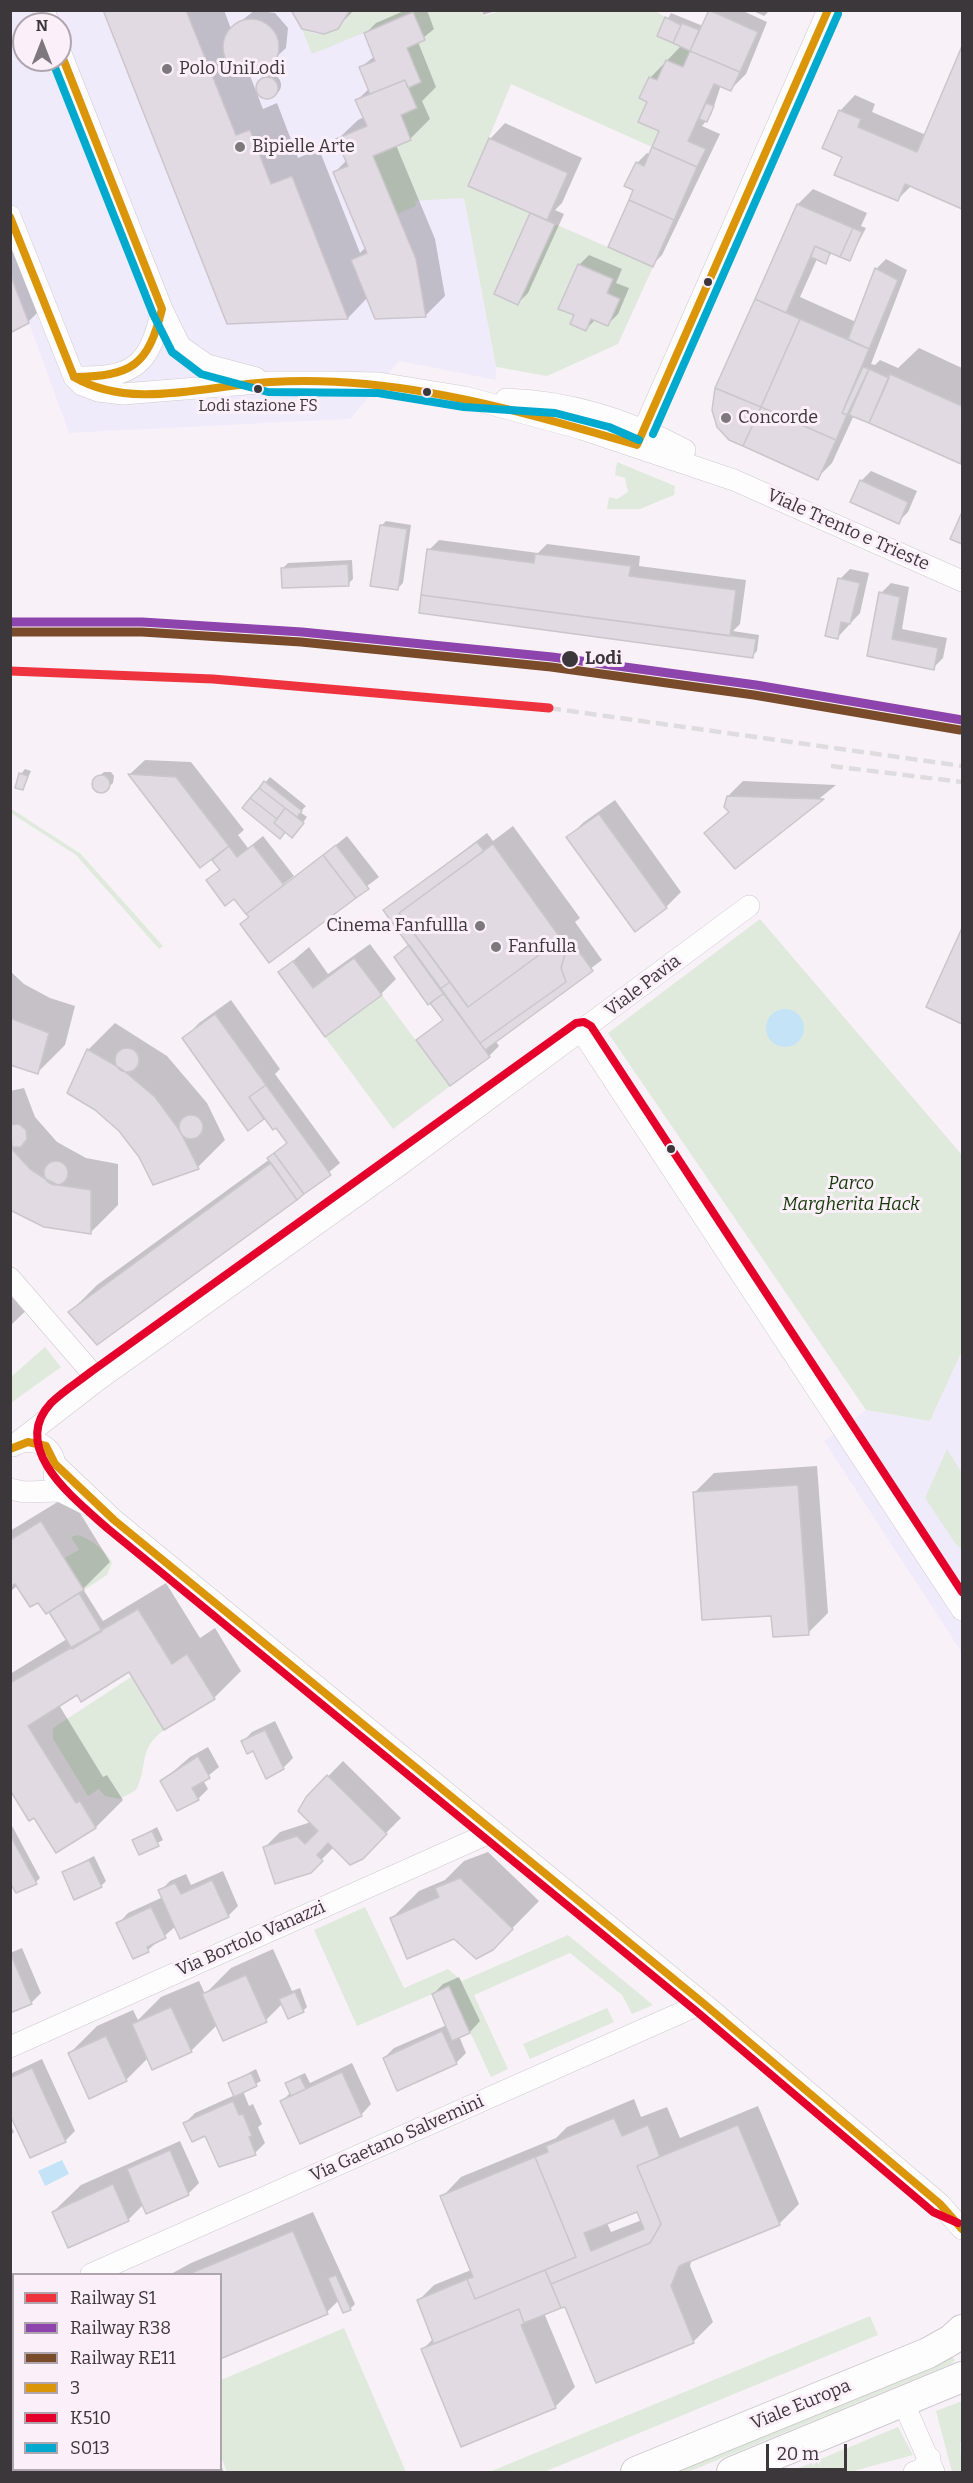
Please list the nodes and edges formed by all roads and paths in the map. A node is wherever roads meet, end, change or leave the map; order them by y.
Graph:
1 (828, 10) edge
2 (68, 72) edge
3 (10, 216) edge
4 (162, 309) junction
5 (74, 377) junction
6 (271, 382) junction
7 (640, 438) junction
8 (963, 581) edge
9 (749, 906) dead end
10 (582, 1032) junction
11 (10, 1278) edge
12 (98, 1380) junction
13 (58, 1412) junction
14 (12, 1447) edge
15 (52, 1457) junction
16 (12, 1488) edge
17 (41, 1490) junction
18 (114, 1520) junction
19 (963, 1610) edge
20 (492, 1832) junction
21 (703, 2003) junction
22 (10, 2047) edge
23 (940, 2204) junction
24 (963, 2213) edge
25 (963, 2229) edge
26 (93, 2273) edge
27 (963, 2330) edge
28 (963, 2377) edge
29 (903, 2402) junction
30 (932, 2465) edge
31 (636, 2472) edge
32 (732, 2472) edge
33 (914, 2472) edge

1 - 7 street
2 - 4 street
3 - 5 street
4 - 5 street
4 - 6 street
5 - 6 street
6 - 7 street, Viale Trento e Trieste
7 - 8 street, Viale Trento e Trieste
9 - 10 street, Viale Pavia
10 - 12 street, Viale Pavia
10 - 19 street
11 - 12 street
12 - 13 street, Viale Pavia
13 - 14 street
13 - 15 street
14 - 15 street
15 - 17 street
15 - 18 street
16 - 17 street
17 - 18 street
18 - 20 street
20 - 21 street
20 - 22 street, Via Bortolo Vanazzi
21 - 23 street
21 - 26 street, Via Gaetano Salvemini
23 - 24 street
23 - 25 street
27 - 31 street, Viale Europa
28 - 29 street, Viale Europa
29 - 30 street
29 - 32 street, Viale Europa
30 - 33 street

